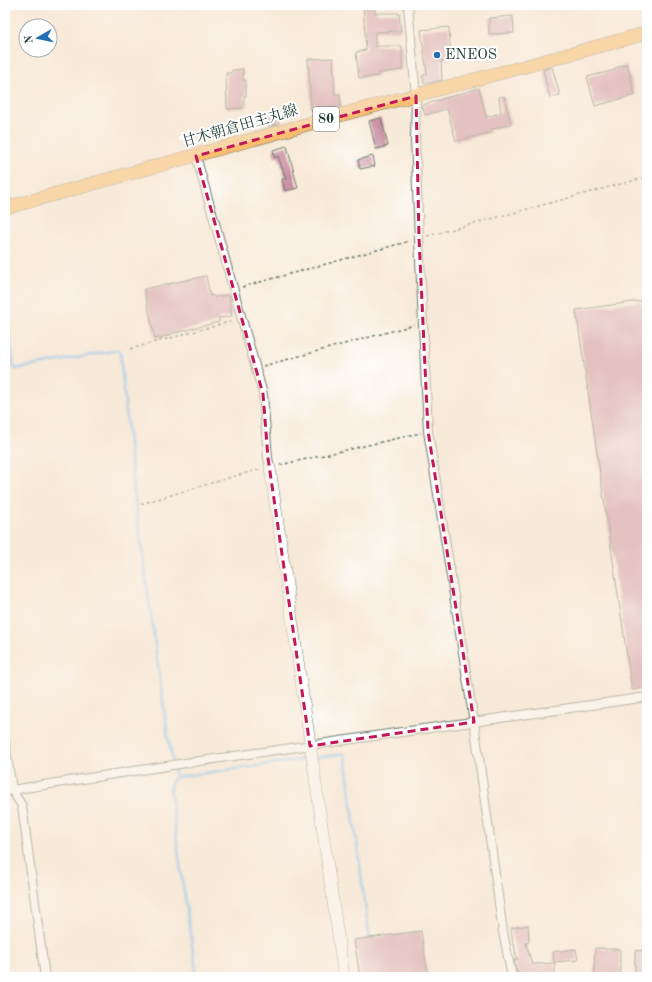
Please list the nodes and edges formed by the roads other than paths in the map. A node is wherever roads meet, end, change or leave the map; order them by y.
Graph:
1 (408, 5) edge
2 (647, 33) edge
3 (416, 96) junction
4 (196, 156) junction
5 (5, 208) edge
6 (270, 468) joint
7 (647, 697) edge
8 (474, 722) junction
9 (5, 742) edge
10 (310, 746) junction
11 (9, 791) edge
12 (45, 977) edge
13 (344, 977) edge
14 (512, 977) edge

1 - 3 street
2 - 3 main road, 甘木朝倉田主丸線 / 80
3 - 4 main road, 甘木朝倉田主丸線 / 80
3 - 8 street
4 - 5 main road, 甘木朝倉田主丸線 / 80
4 - 6 street
6 - 10 street
7 - 8 street
8 - 10 street
8 - 14 street
9 - 11 street
10 - 11 street
10 - 13 street
11 - 12 street

